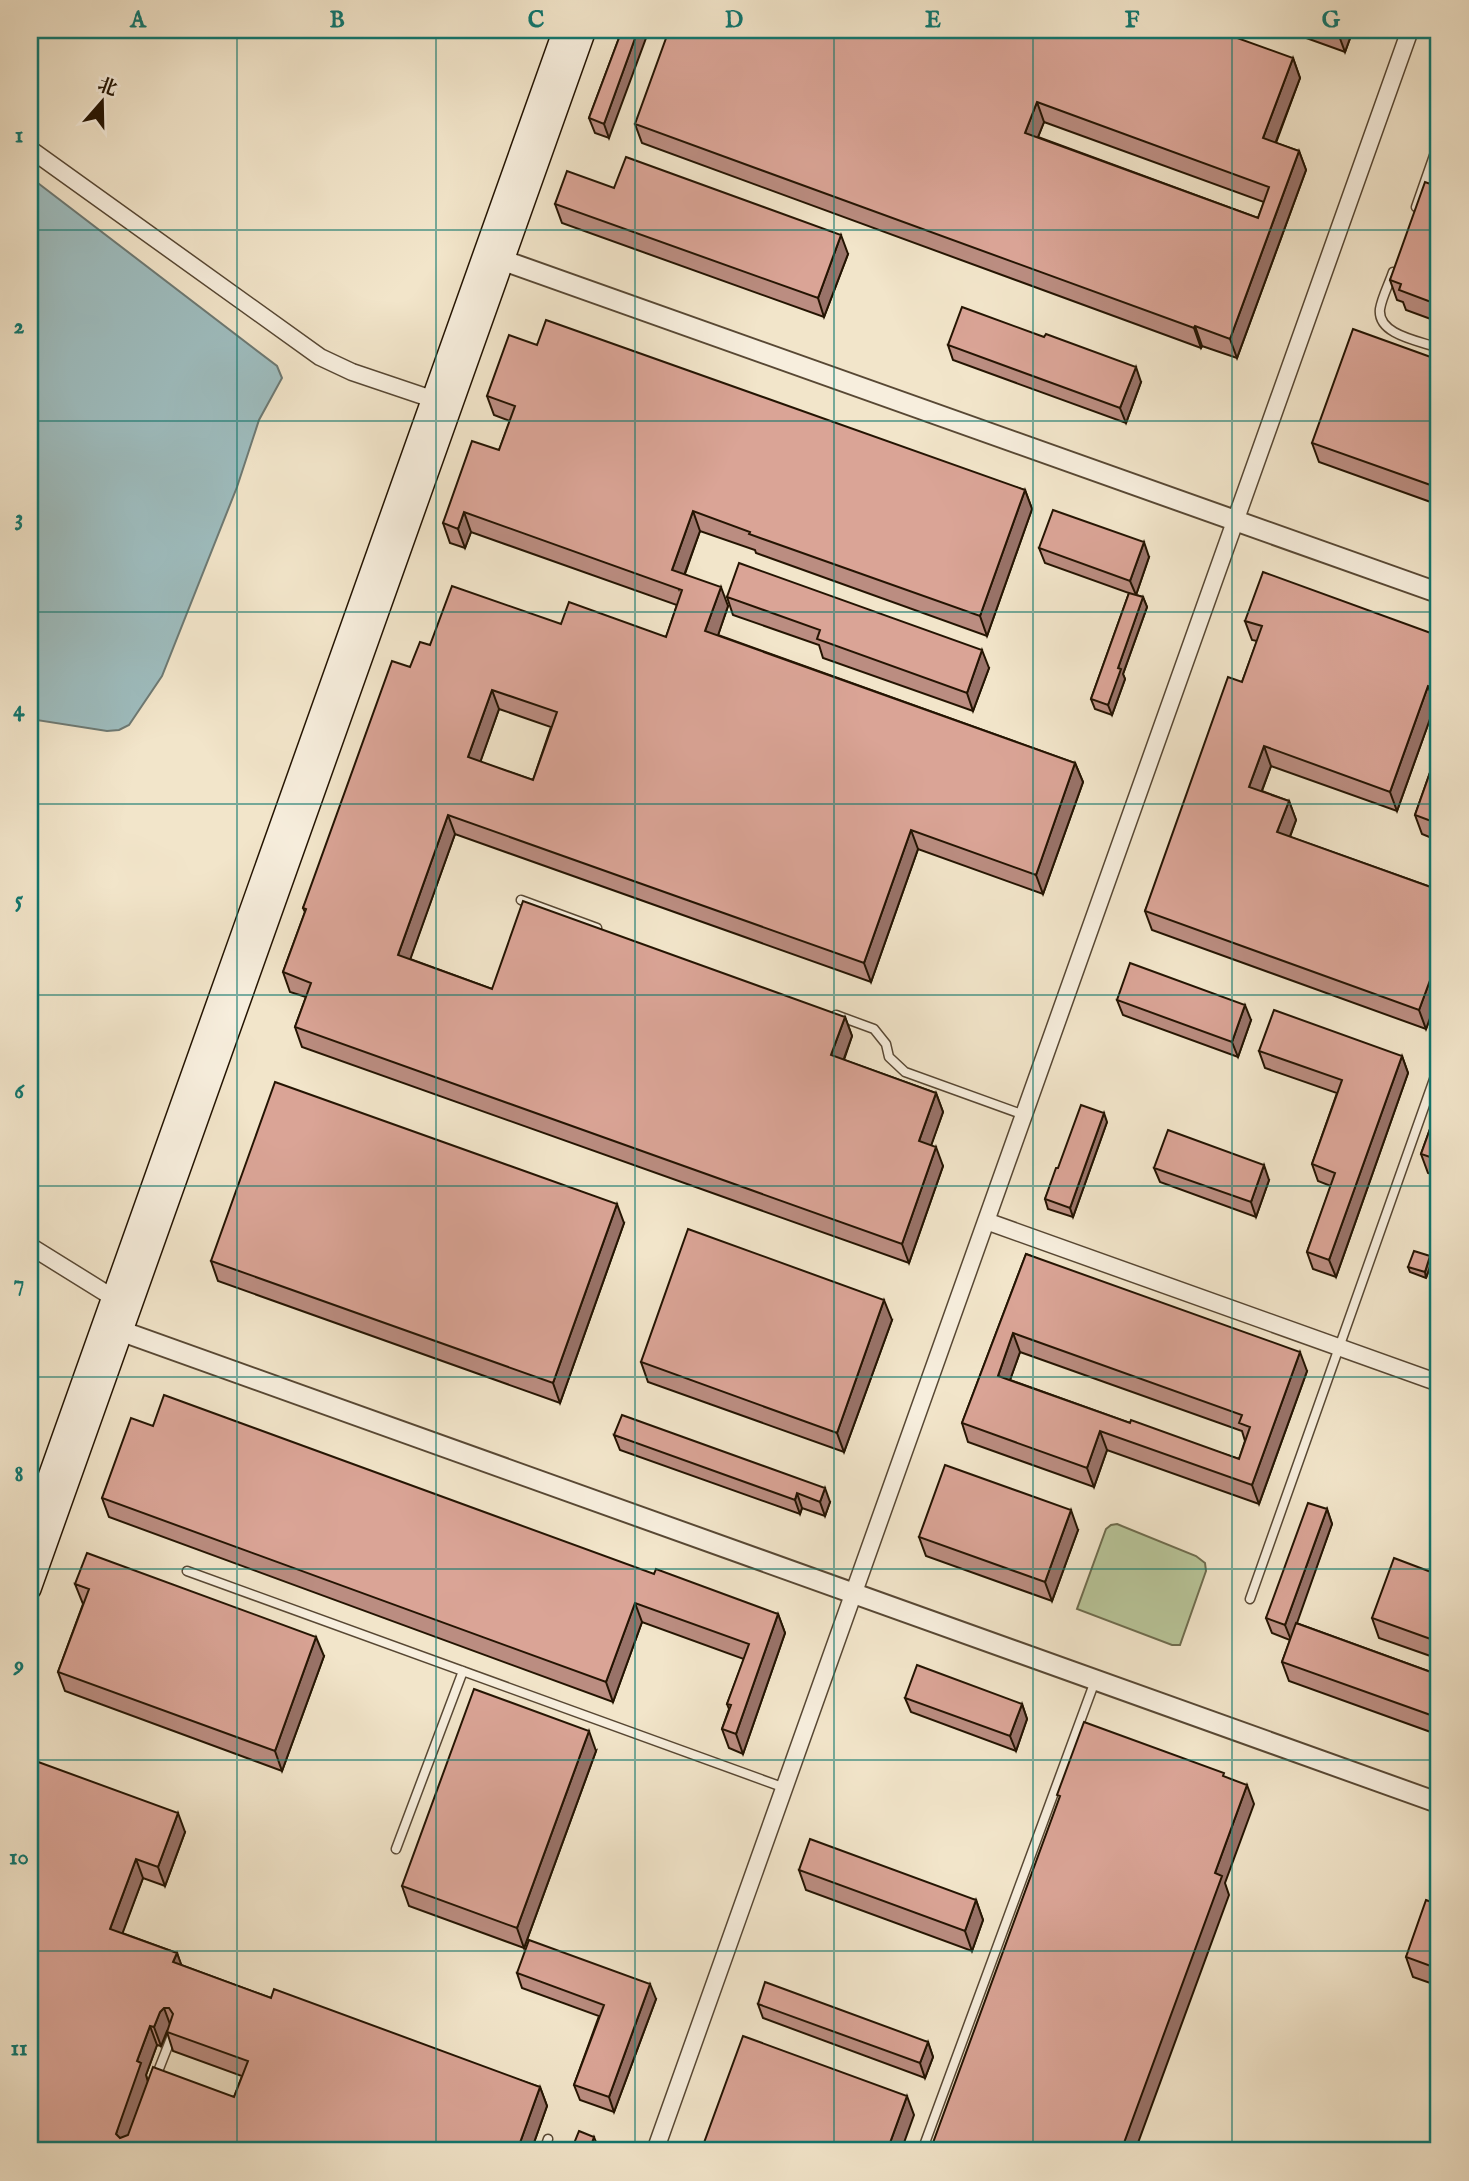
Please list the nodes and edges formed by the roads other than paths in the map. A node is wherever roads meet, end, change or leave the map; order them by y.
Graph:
1 (564, 30) edge
2 (585, 30) edge
3 (1410, 30) edge
4 (1439, 141) edge
5 (30, 149) edge
6 (1436, 162) edge
7 (1415, 210) edge
8 (494, 257) junction
9 (1398, 259) edge
10 (1439, 348) edge
11 (432, 399) junction
12 (1235, 521) junction
13 (1439, 593) edge
14 (521, 900) edge
15 (612, 933) edge
16 (822, 1010) edge
17 (1439, 1065) edge
18 (1024, 1115) junction
19 (986, 1221) junction
20 (30, 1246) edge
21 (113, 1297) junction
22 (112, 1327) junction
23 (1339, 1347) junction
24 (1439, 1383) edge
25 (30, 1530) edge
26 (187, 1571) dead end
27 (30, 1589) edge
28 (854, 1593) junction
29 (1251, 1599) dead end
30 (463, 1671) junction
31 (1095, 1679) junction
32 (785, 1788) junction
33 (1439, 1803) edge
34 (396, 1849) dead end
35 (173, 2033) edge
36 (151, 2092) edge
37 (548, 2139) dead end
38 (544, 2151) edge
39 (655, 2151) edge
40 (922, 2151) edge

1 - 8 main road
2 - 8 main road
3 - 12 street
4 - 6 lane
5 - 11 street
6 - 7 lane
8 - 11 main road
8 - 12 street
8 - 22 main road
9 - 10 lane
11 - 21 main road
12 - 13 street
12 - 18 street
14 - 15 lane
16 - 18 lane
17 - 23 lane
18 - 19 street
19 - 23 street
19 - 28 street
20 - 21 street
21 - 22 main road
22 - 25 main road
22 - 27 main road
22 - 28 street
23 - 24 street
23 - 29 lane
26 - 30 lane
28 - 31 street
28 - 32 street
30 - 32 lane
30 - 34 lane
31 - 33 street
31 - 40 lane
32 - 39 street
35 - 36 lane
37 - 38 lane

